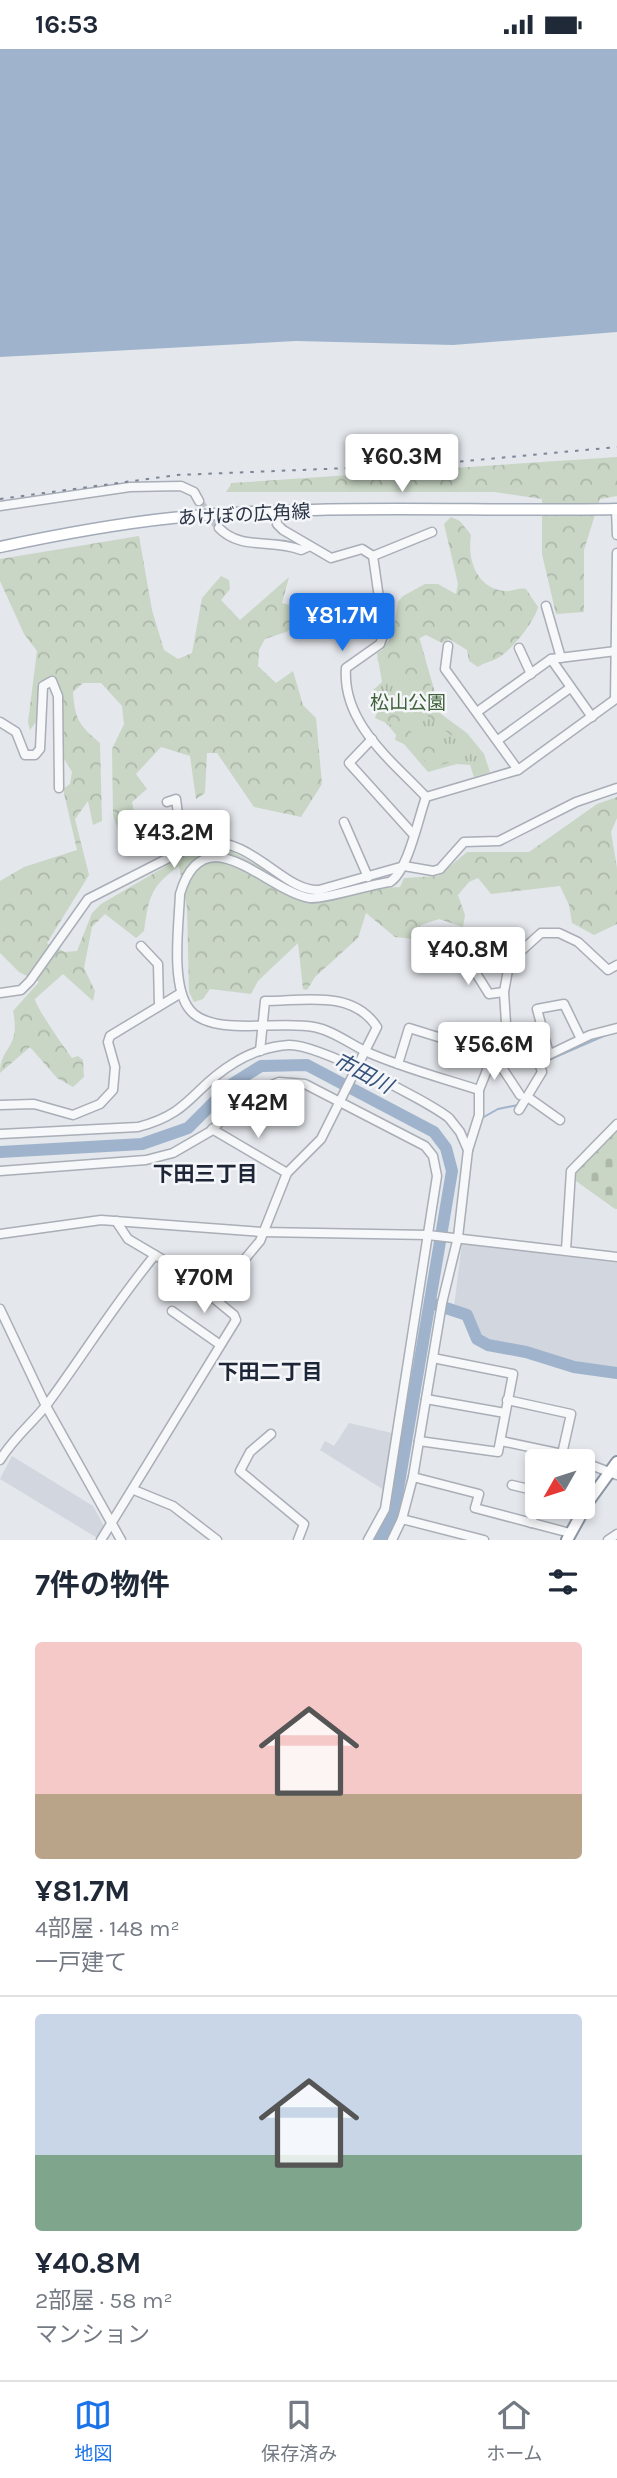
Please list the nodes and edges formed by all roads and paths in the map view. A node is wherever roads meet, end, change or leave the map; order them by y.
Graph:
1 (199, 501) tunnel mouth
2 (0, 506) edge
3 (617, 509) edge
4 (276, 512) junction
5 (219, 529) tunnel mouth
6 (432, 532) dead end
7 (617, 535) edge
8 (310, 546) junction
9 (0, 547) edge
10 (617, 553) edge
11 (373, 556) junction
12 (546, 606) dead end
13 (617, 607) edge
14 (448, 646) dead end
15 (519, 648) dead end
16 (616, 651) edge
17 (561, 658) junction
18 (551, 659) junction
19 (531, 674) junction
20 (570, 688) junction
21 (616, 698) edge
22 (477, 712) junction
23 (592, 717) junction
24 (0, 722) edge
25 (372, 739) junction
26 (498, 740) junction
27 (518, 770) junction
28 (60, 788) dead end
29 (617, 788) edge
30 (426, 797) junction
31 (167, 802) dead end
32 (344, 822) dead end
33 (413, 834) junction
34 (183, 850) junction
35 (404, 866) junction
36 (368, 877) junction
37 (454, 938) dead end
38 (141, 946) dead end
39 (617, 965) edge
40 (504, 992) junction
41 (0, 993) edge
42 (181, 993) junction
43 (159, 1005) junction
44 (261, 1023) junction
45 (617, 1028) edge
46 (581, 1039) junction
47 (260, 1051) junction
48 (367, 1052) junction
49 (493, 1054) junction
50 (549, 1054) junction
51 (398, 1064) junction
52 (358, 1070) junction
53 (479, 1090) junction
54 (524, 1097) junction
55 (341, 1102) junction
56 (0, 1105) edge
57 (519, 1110) dead end
58 (560, 1120) dead end
59 (617, 1123) edge
60 (212, 1129) junction
61 (0, 1134) edge
62 (468, 1150) junction
63 (0, 1171) edge
64 (287, 1173) junction
65 (117, 1221) junction
66 (262, 1232) junction
67 (0, 1234) edge
68 (428, 1235) junction
69 (456, 1237) junction
70 (566, 1250) junction
71 (155, 1255) junction
72 (617, 1257) edge
73 (213, 1297) junction
74 (0, 1309) edge
75 (173, 1311) dead end
76 (219, 1343) junction
77 (433, 1358) junction
78 (426, 1399) junction
79 (507, 1400) junction
80 (46, 1406) junction
81 (505, 1413) junction
82 (271, 1434) dead end
83 (419, 1441) junction
84 (501, 1441) junction
85 (539, 1449) edge
86 (563, 1449) edge
87 (0, 1460) edge
88 (595, 1463) edge
89 (615, 1468) edge
90 (413, 1477) junction
91 (512, 1485) dead end
92 (525, 1488) edge
93 (134, 1490) junction
94 (595, 1490) edge
95 (402, 1519) junction
96 (532, 1519) edge
97 (576, 1519) edge
98 (112, 1523) junction
99 (531, 1523) junction
100 (617, 1534) edge
101 (568, 1537) edge
102 (101, 1540) edge
103 (121, 1540) edge
104 (217, 1540) edge
105 (298, 1540) edge
106 (368, 1540) edge
107 (392, 1540) edge
108 (484, 1540) edge
109 (608, 1540) edge

1 - 2 street
3 - 4 main road, あけぼの広角線
3 - 7 street
4 - 8 street
4 - 9 main road, あけぼの広角線
5 - 8 street
6 - 11 street
8 - 11 street
10 - 13 street
11 - 25 street
12 - 17 street
13 - 16 street
14 - 22 street
15 - 19 street
16 - 17 street
16 - 21 street
17 - 18 street
18 - 19 street
18 - 20 street
19 - 22 street
20 - 23 street
20 - 26 street
21 - 23 street
22 - 26 street
23 - 27 street
24 - 28 street
25 - 30 street
25 - 33 street
26 - 27 street
27 - 30 street
29 - 35 street
30 - 33 street
31 - 34 street
32 - 36 street
33 - 35 street
34 - 36 street
34 - 41 street
35 - 36 street
35 - 42 street
37 - 40 street
38 - 43 street
39 - 40 street
40 - 49 street
42 - 43 street
42 - 44 street
43 - 56 street
44 - 47 street
44 - 48 street
44 - 48 street
45 - 46 street
46 - 50 street
46 - 50 street
47 - 52 street
47 - 61 street
48 - 51 street
48 - 52 street
49 - 51 street
49 - 53 street
49 - 54 street
50 - 54 street
51 - 53 street
52 - 55 street
52 - 62 street
53 - 62 street
54 - 57 street
54 - 58 street
55 - 60 street
55 - 64 street
55 - 68 street
59 - 70 street
60 - 63 street
60 - 64 street
62 - 69 street
64 - 66 street
65 - 66 street
65 - 67 street
65 - 71 street
66 - 68 street
66 - 73 street
68 - 69 street
68 - 106 street
69 - 70 street
69 - 77 street
70 - 72 street
71 - 73 street
71 - 80 street
73 - 76 street
74 - 80 street
75 - 76 street
76 - 93 street
77 - 78 street
77 - 79 street
78 - 81 street
78 - 83 street
79 - 81 street
79 - 86 street
80 - 87 street
80 - 98 street
81 - 84 street
82 - 105 street
83 - 84 street
83 - 90 street
84 - 85 street
88 - 89 street
89 - 94 highway
90 - 95 street
90 - 99 street
91 - 92 street
93 - 98 street
93 - 104 street
95 - 107 street
95 - 108 street
96 - 99 street
97 - 101 highway
98 - 102 street
98 - 103 street
99 - 101 street
100 - 109 street

